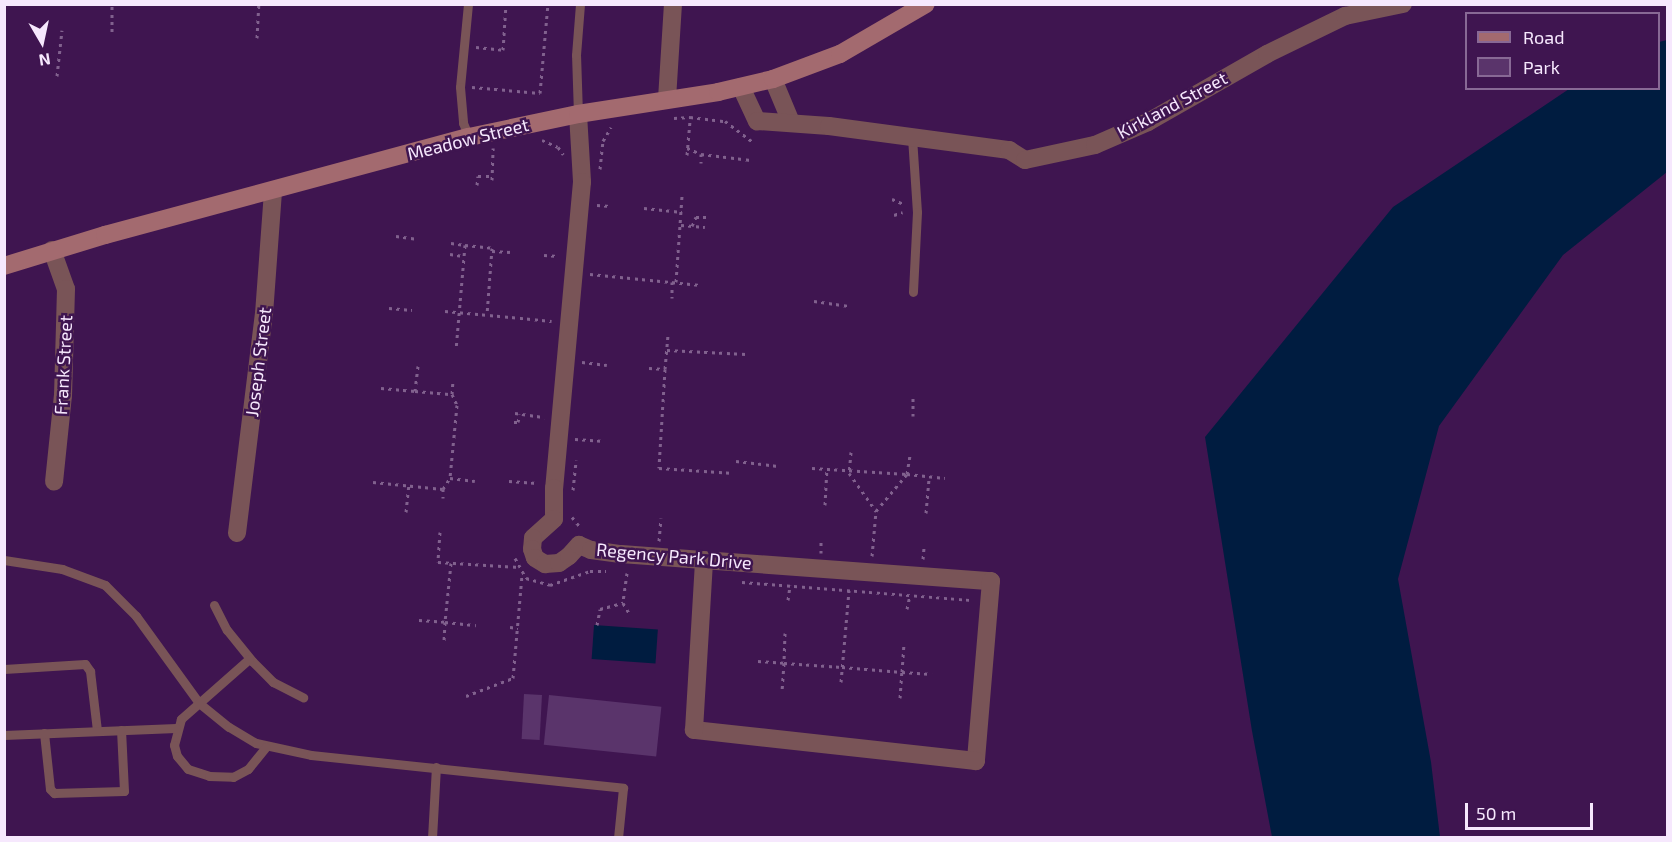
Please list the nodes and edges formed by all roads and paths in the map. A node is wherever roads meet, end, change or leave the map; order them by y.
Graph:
1 (112, 4) edge
2 (259, 4) edge
3 (468, 4) edge
4 (506, 4) edge
5 (548, 4) edge
6 (580, 4) edge
7 (673, 4) edge
8 (926, 4) edge
9 (1403, 4) edge
10 (62, 30) dead end
11 (112, 32) dead end
12 (258, 38) dead end
13 (464, 46) junction
14 (57, 76) dead end
15 (773, 80) junction
16 (460, 87) junction
17 (741, 87) junction
18 (667, 99) junction
19 (578, 114) junction
20 (690, 117) junction
21 (668, 119) dead end
22 (791, 122) junction
23 (614, 125) dead end
24 (599, 134) dead end
25 (604, 136) junction
26 (469, 137) junction
27 (912, 137) junction
28 (536, 141) dead end
29 (752, 141) dead end
30 (561, 142) dead end
31 (558, 147) junction
32 (504, 148) dead end
33 (687, 148) junction
34 (493, 149) junction
35 (482, 153) dead end
36 (701, 154) junction
37 (687, 155) dead end
38 (751, 160) dead end
39 (565, 161) dead end
40 (701, 163) dead end
41 (600, 170) dead end
42 (477, 185) dead end
43 (273, 190) junction
44 (682, 196) dead end
45 (610, 206) dead end
46 (644, 208) dead end
47 (905, 208) dead end
48 (682, 212) junction
49 (596, 215) dead end
50 (894, 215) dead end
51 (706, 217) dead end
52 (681, 225) junction
53 (692, 226) junction
54 (705, 227) dead end
55 (396, 236) dead end
56 (418, 239) dead end
57 (451, 243) dead end
58 (465, 245) junction
59 (558, 249) dead end
60 (52, 250) junction
61 (492, 251) junction
62 (512, 252) dead end
63 (450, 254) dead end
64 (544, 255) dead end
65 (464, 256) junction
66 (558, 256) junction
67 (563, 256) dead end
68 (592, 264) dead end
69 (4, 266) edge
70 (574, 270) junction
71 (674, 282) junction
72 (590, 283) dead end
73 (700, 285) dead end
74 (913, 292) dead end
75 (672, 298) dead end
76 (814, 302) dead end
77 (851, 306) dead end
78 (389, 308) dead end
79 (412, 310) dead end
80 (445, 311) dead end
81 (553, 311) dead end
82 (458, 312) junction
83 (487, 314) junction
84 (561, 321) junction
85 (551, 329) dead end
86 (668, 332) dead end
87 (456, 349) dead end
88 (667, 350) junction
89 (584, 352) dead end
90 (746, 354) dead end
91 (578, 362) dead end
92 (584, 362) junction
93 (607, 365) dead end
94 (418, 366) dead end
95 (649, 368) dead end
96 (665, 369) junction
97 (583, 372) dead end
98 (453, 381) dead end
99 (381, 388) dead end
100 (415, 391) junction
101 (452, 394) junction
102 (913, 398) dead end
103 (545, 410) dead end
104 (515, 413) dead end
105 (520, 414) junction
106 (913, 416) dead end
107 (544, 417) junction
108 (550, 417) dead end
109 (514, 422) dead end
110 (544, 425) dead end
111 (578, 429) dead end
112 (572, 439) dead end
113 (577, 439) junction
114 (600, 441) dead end
115 (576, 448) dead end
116 (850, 452) dead end
117 (576, 456) dead end
118 (910, 456) dead end
119 (736, 461) dead end
120 (778, 466) dead end
121 (812, 468) dead end
122 (827, 469) junction
123 (848, 470) junction
124 (734, 473) dead end
125 (540, 474) dead end
126 (907, 474) junction
127 (929, 476) junction
128 (450, 478) junction
129 (945, 478) dead end
130 (475, 481) dead end
131 (509, 481) dead end
132 (373, 482) dead end
133 (54, 483) dead end
134 (539, 483) junction
135 (545, 483) dead end
136 (409, 485) junction
137 (443, 489) junction
138 (538, 492) dead end
139 (443, 498) dead end
140 (573, 498) dead end
141 (825, 505) dead end
142 (572, 507) dead end
143 (876, 511) junction
144 (406, 512) dead end
145 (926, 513) dead end
146 (662, 518) dead end
147 (440, 532) dead end
148 (237, 533) dead end
149 (582, 538) junction
150 (652, 540) dead end
151 (659, 541) junction
152 (667, 541) dead end
153 (658, 546) dead end
154 (513, 549) dead end
155 (4, 560) edge
156 (704, 560) junction
157 (451, 563) junction
158 (519, 567) junction
159 (612, 572) dead end
160 (872, 572) junction
161 (622, 573) dead end
162 (627, 573) junction
163 (522, 574) junction
164 (638, 574) dead end
165 (790, 580) dead end
166 (731, 581) dead end
167 (849, 585) dead end
168 (789, 586) junction
169 (849, 590) junction
170 (910, 593) junction
171 (788, 600) dead end
172 (977, 600) dead end
173 (623, 603) junction
174 (214, 605) dead end
175 (907, 609) dead end
176 (629, 613) dead end
177 (419, 620) dead end
178 (445, 622) junction
179 (476, 625) dead end
180 (597, 625) dead end
181 (510, 627) dead end
182 (518, 628) junction
183 (785, 633) dead end
184 (904, 643) dead end
185 (444, 644) dead end
186 (249, 658) junction
187 (758, 661) dead end
188 (784, 663) junction
189 (842, 667) junction
190 (4, 669) edge
191 (902, 672) junction
192 (932, 674) dead end
193 (841, 682) dead end
194 (782, 690) dead end
195 (466, 696) dead end
196 (303, 697) dead end
197 (900, 698) dead end
198 (199, 703) junction
199 (176, 728) junction
200 (121, 730) junction
201 (97, 731) junction
202 (44, 734) junction
203 (4, 735) edge
204 (266, 747) junction
205 (436, 767) junction
206 (432, 837) edge
207 (618, 837) edge

1 - 11 path
2 - 12 path
3 - 13 lane
4 - 13 path
5 - 16 path
6 - 19 lane
7 - 18 street
8 - 15 street, Meadow Street
9 - 27 street, Kirkland Street
10 - 14 path
13 - 16 lane
15 - 17 street, Meadow Street
15 - 22 street
16 - 26 lane
17 - 18 street, Meadow Street
17 - 22 street, Kirkland Street
18 - 19 street, Meadow Street
19 - 26 street, Meadow Street
19 - 70 street, Regency Park Drive
20 - 21 path
20 - 29 path
20 - 33 path
22 - 27 street, Kirkland Street
23 - 25 path
24 - 25 path
25 - 41 path
26 - 43 street, Meadow Street
27 - 74 lane
28 - 31 path
30 - 31 path
31 - 39 path
32 - 34 path
33 - 36 path
33 - 37 path
34 - 35 path
34 - 42 path
36 - 38 path
36 - 40 path
43 - 60 street, Meadow Street
43 - 148 street, Joseph Street
44 - 48 path
45 - 49 path
46 - 48 path
47 - 50 path
48 - 52 path
51 - 53 path
52 - 53 path
52 - 71 path
53 - 54 path
55 - 56 path
57 - 58 path
58 - 61 path
58 - 65 path
59 - 66 path
60 - 69 street, Meadow Street
60 - 133 street, Frank Street
61 - 62 path
61 - 83 path
63 - 65 path
64 - 66 path
65 - 82 path
66 - 67 path
66 - 70 path
68 - 70 path
70 - 71 path
70 - 72 path
70 - 84 street, Regency Park Drive
71 - 73 path
71 - 75 path
76 - 77 path
78 - 79 path
80 - 82 path
81 - 84 path
82 - 83 path
82 - 87 path
83 - 84 path
84 - 85 path
84 - 149 street, Regency Park Drive
86 - 88 path
88 - 90 path
88 - 96 path
89 - 92 path
91 - 92 path
92 - 93 path
92 - 97 path
94 - 100 path
95 - 96 path
96 - 124 path
98 - 101 path
99 - 100 path
100 - 101 path
101 - 128 path
102 - 106 path
103 - 107 path
104 - 105 path
105 - 107 path
105 - 109 path
107 - 108 path
107 - 110 path
111 - 113 path
112 - 113 path
113 - 114 path
113 - 115 path
116 - 123 path
117 - 140 path
118 - 126 path
119 - 120 path
121 - 122 path
122 - 123 path
122 - 141 path
123 - 126 path
123 - 143 path
125 - 134 path
126 - 127 path
126 - 143 path
127 - 129 path
127 - 145 path
128 - 130 path
128 - 137 path
131 - 134 path
132 - 136 path
134 - 135 path
134 - 138 path
136 - 137 path
136 - 144 path
137 - 139 path
142 - 149 path
143 - 160 path
146 - 151 path
147 - 157 path
149 - 156 street, Regency Park Drive
150 - 151 path
151 - 152 path
151 - 153 path
154 - 158 path
155 - 198 lane
156 - 160 street, Regency Park Drive
156 - 160 street, Regency Park Drive
157 - 158 path
157 - 178 path
158 - 163 path
159 - 163 path
161 - 162 path
162 - 164 path
162 - 173 path
163 - 182 path
165 - 168 path
166 - 168 path
167 - 169 path
168 - 169 path
168 - 171 path
169 - 170 path
169 - 189 path
170 - 172 path
170 - 175 path
173 - 176 path
173 - 180 path
174 - 186 lane
177 - 178 path
178 - 179 path
178 - 185 path
181 - 182 path
182 - 195 path
183 - 188 path
184 - 191 path
186 - 196 lane
186 - 198 lane
187 - 188 path
188 - 189 path
188 - 194 path
189 - 191 path
189 - 193 path
190 - 201 lane
191 - 192 path
191 - 197 path
198 - 199 lane
198 - 204 lane
199 - 200 lane
199 - 204 lane
200 - 201 lane
200 - 202 lane
201 - 202 lane
202 - 203 lane
204 - 205 lane
205 - 206 lane
205 - 207 lane

